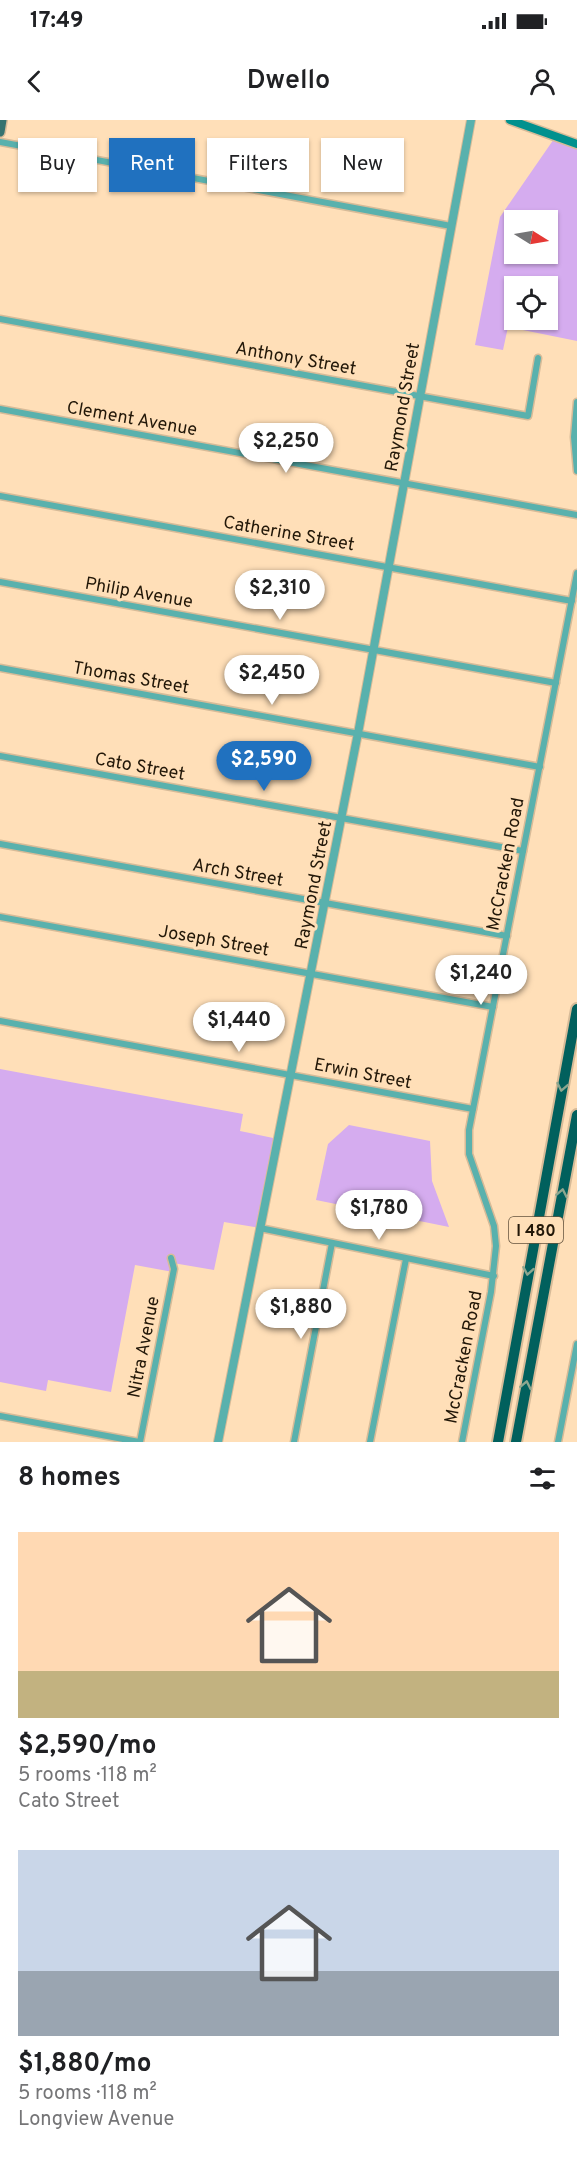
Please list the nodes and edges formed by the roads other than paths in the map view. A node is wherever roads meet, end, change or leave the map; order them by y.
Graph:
1 (2, 120) edge
2 (471, 120) edge
3 (510, 120) edge
4 (0, 132) edge
5 (0, 142) edge
6 (577, 144) edge
7 (451, 226) junction
8 (0, 319) edge
9 (538, 358) dead end
10 (420, 397) junction
11 (577, 402) edge
12 (0, 409) edge
13 (577, 471) edge
14 (404, 483) junction
15 (0, 496) edge
16 (577, 515) edge
17 (388, 567) junction
18 (577, 573) edge
19 (0, 582) edge
20 (572, 601) junction
21 (374, 650) junction
22 (0, 668) edge
23 (555, 684) junction
24 (358, 733) junction
25 (0, 756) edge
26 (540, 767) junction
27 (341, 818) junction
28 (0, 844) edge
29 (523, 851) junction
30 (325, 903) junction
31 (0, 917) edge
32 (507, 936) junction
33 (311, 973) junction
34 (493, 1007) junction
35 (577, 1009) edge
36 (0, 1021) edge
37 (291, 1075) junction
38 (473, 1109) junction
39 (577, 1115) edge
40 (260, 1228) junction
41 (332, 1243) junction
42 (171, 1258) dead end
43 (406, 1259) junction
44 (494, 1276) junction
45 (517, 1329) junction
46 (577, 1344) edge
47 (573, 1380) edge
48 (0, 1416) edge
49 (139, 1442) edge
50 (218, 1442) edge
51 (294, 1442) edge
52 (370, 1442) edge
53 (462, 1442) edge
54 (493, 1442) edge
55 (498, 1442) edge
56 (516, 1442) edge
57 (558, 1442) edge

1 - 4 main road
2 - 7 street, Raymond Street
3 - 6 main road
5 - 7 street
7 - 10 street, Raymond Street
8 - 10 street, Anthony Street
9 - 10 street, Anthony Street
10 - 14 street, Raymond Street
11 - 13 street
12 - 14 street, Clement Avenue
14 - 16 street, Clement Avenue
14 - 17 street, Raymond Street
15 - 17 street, Catherine Street
17 - 20 street, Catherine Street
17 - 21 street, Raymond Street
18 - 20 street, McCracken Road
19 - 21 street, Philip Avenue
20 - 23 street, McCracken Road
21 - 23 street, Philip Avenue
21 - 24 street, Raymond Street
22 - 24 street, Thomas Street
23 - 26 street, McCracken Road
24 - 26 street, Thomas Street
24 - 27 street, Raymond Street
25 - 27 street, Cato Street
26 - 29 street, McCracken Road
27 - 29 street, Cato Street
27 - 30 street, Raymond Street
28 - 30 street, Arch Street
29 - 32 street, McCracken Road
30 - 32 street, Arch Street
30 - 33 street, Raymond Street
31 - 33 street, Joseph Street
32 - 34 street, McCracken Road
33 - 34 street, Joseph Street
33 - 37 street, Raymond Street
34 - 38 street, McCracken Road
35 -> 45 highway, I 480
36 - 37 street, Erwin Street
37 - 38 street, Erwin Street
37 - 40 street, Raymond Street
38 - 44 street, McCracken Road
56 -> 39 highway, I 480
40 - 41 street
40 - 50 street, Raymond Street
41 - 43 street
41 - 51 street
42 - 49 street, Nitra Avenue
43 - 44 street
43 - 52 street
44 - 53 street, McCracken Road
45 - 54 highway
45 - 55 highway, I 480
46 - 47 street
47 - 57 street
48 - 49 street

